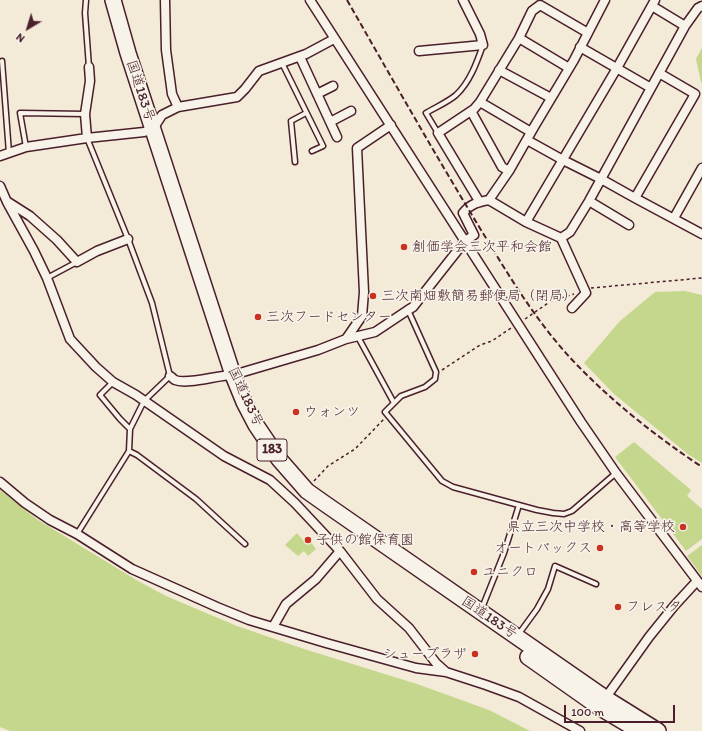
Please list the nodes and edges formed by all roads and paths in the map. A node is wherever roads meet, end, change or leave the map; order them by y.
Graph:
1 (86, 0) edge
2 (106, 0) edge
3 (113, 0) edge
4 (164, 0) edge
5 (310, 0) edge
6 (463, 0) edge
7 (605, 0) edge
8 (654, 3) edge
9 (702, 6) edge
10 (685, 26) junction
11 (588, 33) junction
12 (519, 38) junction
13 (334, 39) junction
14 (483, 45) junction
15 (580, 47) junction
16 (419, 51) dead end
17 (300, 57) junction
18 (2, 61) dead end
19 (282, 63) junction
20 (89, 66) joint
21 (569, 68) junction
22 (617, 68) junction
23 (500, 70) junction
24 (659, 73) junction
25 (333, 86) dead end
26 (651, 88) junction
27 (317, 94) junction
28 (698, 96) edge
29 (551, 98) junction
30 (480, 102) junction
31 (178, 107) junction
32 (351, 111) dead end
33 (471, 111) junction
34 (306, 113) junction
35 (85, 114) junction
36 (330, 122) junction
37 (391, 125) junction
38 (149, 131) junction
39 (438, 132) junction
40 (531, 132) junction
41 (337, 137) dead end
42 (87, 138) junction
43 (527, 140) junction
44 (26, 147) junction
45 (312, 151) dead end
46 (9, 153) junction
47 (0, 156) edge
48 (563, 160) junction
49 (295, 162) dead end
50 (702, 168) edge
51 (509, 171) junction
52 (601, 179) junction
53 (0, 186) edge
54 (635, 198) junction
55 (489, 200) junction
56 (479, 201) junction
57 (589, 201) junction
58 (7, 202) junction
59 (674, 218) junction
60 (526, 222) junction
61 (629, 225) dead end
62 (702, 234) edge
63 (561, 238) junction
64 (128, 239) junction
65 (465, 241) junction
66 (77, 262) junction
67 (47, 278) junction
68 (702, 278) edge
69 (584, 290) junction
70 (572, 308) dead end
71 (408, 310) junction
72 (518, 323) junction
73 (358, 336) junction
74 (346, 339) junction
75 (435, 374) junction
76 (228, 375) junction
77 (170, 376) junction
78 (113, 382) junction
79 (144, 401) junction
80 (394, 403) junction
81 (387, 415) junction
82 (130, 429) junction
83 (129, 450) junction
84 (616, 472) junction
85 (0, 482) edge
86 (301, 497) junction
87 (519, 505) junction
88 (77, 534) junction
89 (245, 544) dead end
90 (340, 551) junction
91 (596, 584) dead end
92 (700, 584) edge
93 (480, 612) junction
94 (273, 627) junction
95 (516, 637) junction
96 (446, 672) junction
97 (602, 702) junction
98 (580, 731) edge
99 (639, 731) edge
100 (658, 731) edge

1 - 20 lane
2 - 38 highway, 国道183号 / 183
3 - 38 highway, 国道183号 / 183
4 - 31 street
5 - 13 street
6 - 14 street
7 - 11 street
8 - 10 street
8 - 22 street
9 - 10 street
10 - 24 street
11 - 12 street
11 - 15 street
12 - 21 street
12 - 23 street
13 - 17 street
13 - 37 street
14 - 16 street
14 - 39 lane
15 - 21 street
15 - 22 street
17 - 19 street
17 - 27 street
18 - 46 lane
19 - 31 street
19 - 34 lane
20 - 35 street
21 - 29 street
22 - 26 street
22 - 48 street
23 - 29 street
23 - 30 street
24 - 26 street
24 - 28 street
25 - 27 street
26 - 52 street
27 - 36 street
28 - 54 street
29 - 40 street
30 - 33 street
30 - 40 street
31 - 38 street
32 - 36 street
33 - 39 street
33 - 51 street
34 - 45 lane
34 - 49 lane
35 - 42 street
35 - 44 lane
36 - 41 street
37 - 65 street
37 - 74 street
38 - 42 street
38 - 76 highway, 国道183号 / 183
39 - 56 street
40 - 43 street
42 - 44 street
42 - 64 lane
43 - 48 street
43 - 51 street
44 - 46 street
46 - 47 street
48 - 52 street
48 - 60 street
50 - 59 street
51 - 55 street
52 - 54 street
52 - 57 street
53 - 58 street
54 - 59 street
55 - 56 street
55 - 60 street
56 - 65 street
57 - 61 street
57 - 63 street
58 - 66 street
58 - 67 street
59 - 62 street
60 - 63 street
63 - 69 street
64 - 66 street
64 - 77 lane
65 - 71 street
65 - 72 street
66 - 67 lane
67 - 78 street
68 - 69 path
69 - 70 street
69 - 72 path
71 - 73 street
71 - 75 lane
72 - 75 path
72 - 84 street
73 - 74 street
73 - 80 lane
74 - 76 street
75 - 80 lane
76 - 77 street
76 - 86 highway, 国道183号 / 183
77 - 79 lane
78 - 79 street
78 - 82 lane
79 - 82 lane
79 - 86 street
80 - 81 lane
81 - 86 path
81 - 87 lane
82 - 83 lane
83 - 88 lane
83 - 89 lane
84 - 87 lane
84 - 92 street
85 - 88 street
86 - 90 street
86 - 93 highway, 国道183号 / 183
86 - 97 highway, 国道183号 / 183
87 - 93 lane
88 - 94 street
90 - 94 street
90 - 96 street
91 - 95 lane
92 - 97 street
93 - 95 highway, 国道183号 / 183
94 - 96 street
95 - 97 highway, 国道183号 / 183
96 - 98 street
97 - 99 highway, 国道183号 / 183
97 - 100 highway, 国道183号 / 183

